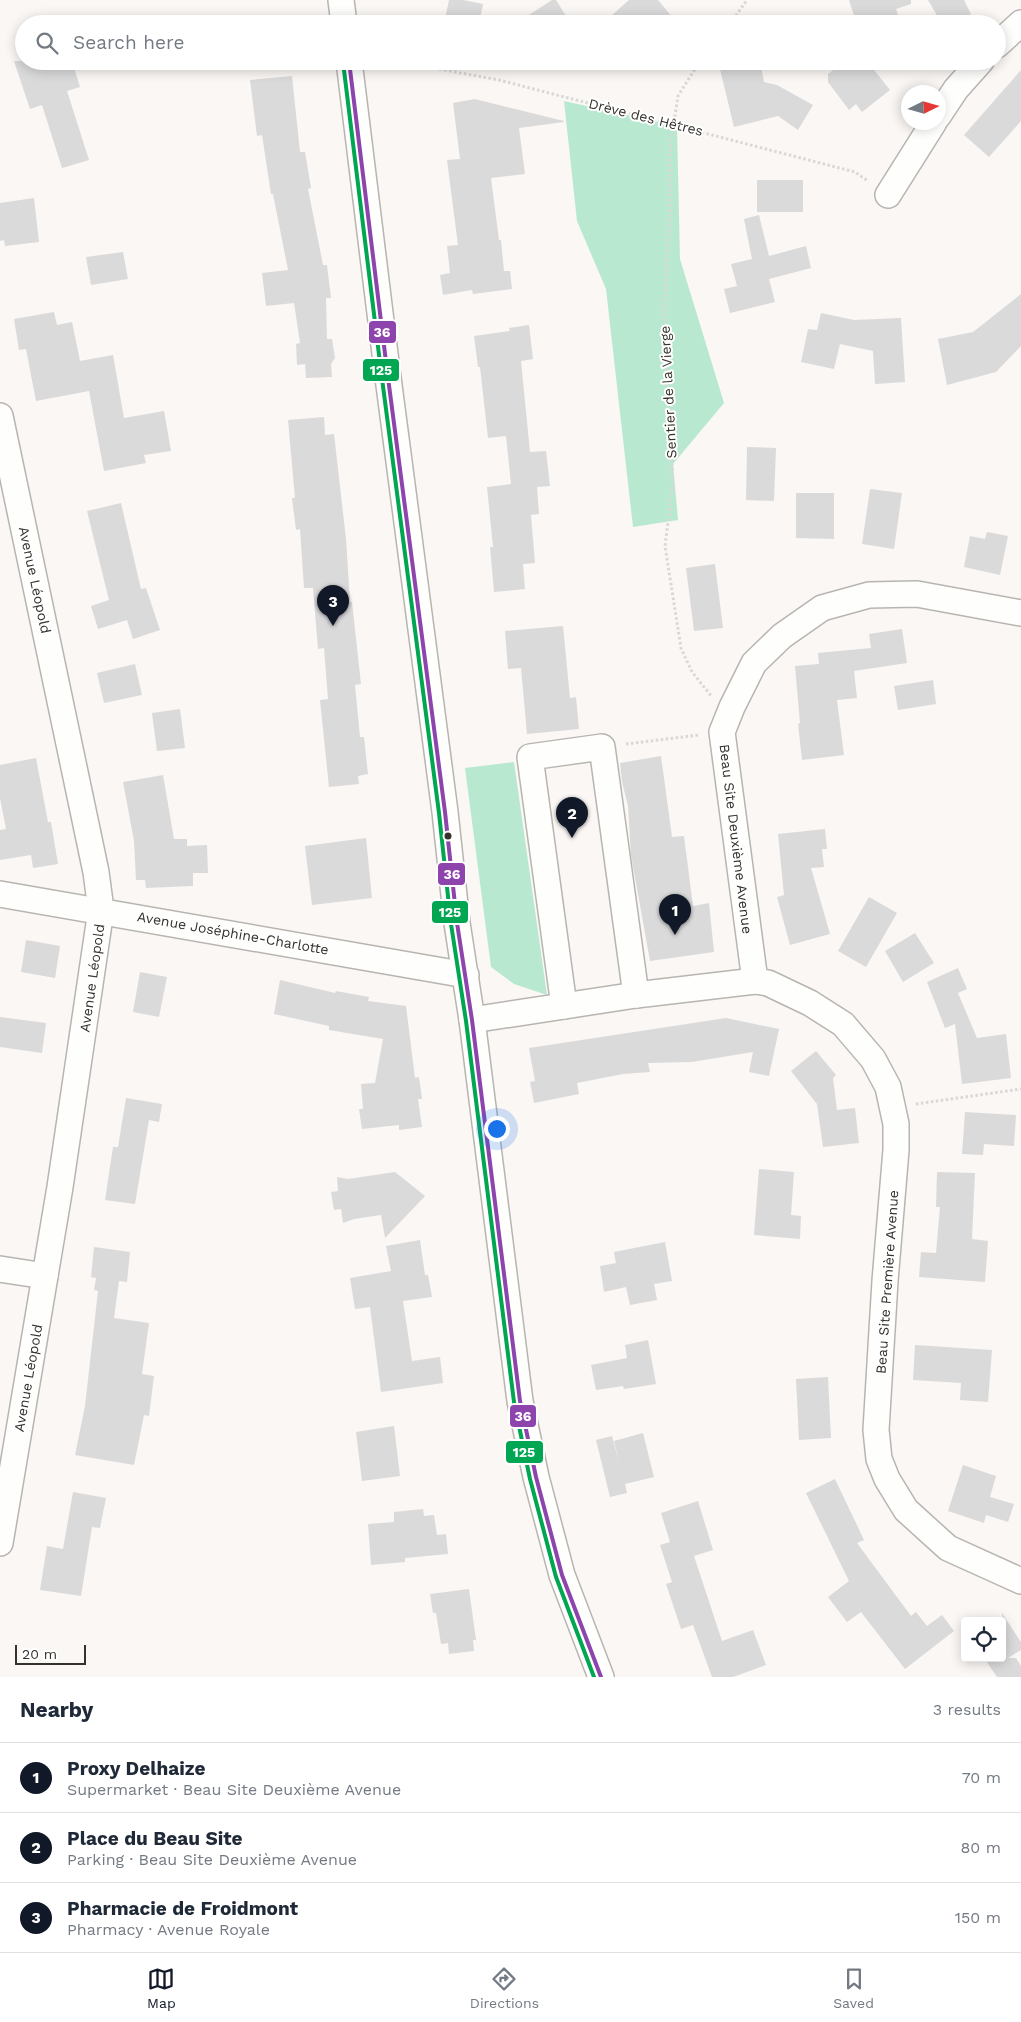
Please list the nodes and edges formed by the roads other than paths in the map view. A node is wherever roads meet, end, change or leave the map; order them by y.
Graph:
1 (341, 0) edge
2 (343, 15) edge
3 (1021, 23) edge
4 (1006, 37) edge
5 (350, 70) edge
6 (973, 70) edge
7 (946, 104) edge
8 (929, 130) edge
9 (888, 195) road end
10 (0, 416) edge
11 (1021, 613) edge
12 (0, 894) edge
13 (101, 910) junction
14 (466, 975) junction
15 (755, 981) junction
16 (636, 995) junction
17 (564, 1006) junction
18 (472, 1020) junction
19 (0, 1269) edge
20 (45, 1276) junction
21 (0, 1544) edge
22 (1021, 1582) edge
23 (601, 1677) edge

1 - 2 street
3 - 4 street
5 - 14 street
6 - 7 street
8 - 9 street
10 - 13 street, Avenue Léopold
11 - 15 street, Beau Site Deuxième Avenue
12 - 13 street, Avenue Joséphine-Charlotte
13 - 14 street, Avenue Joséphine-Charlotte
13 - 20 street, Avenue Léopold
14 - 18 street
15 - 16 street
15 - 22 street, Beau Site Première Avenue
16 - 17 street
16 - 17 street
17 - 18 street
18 - 23 street
19 - 20 street
20 - 21 street, Avenue Léopold

